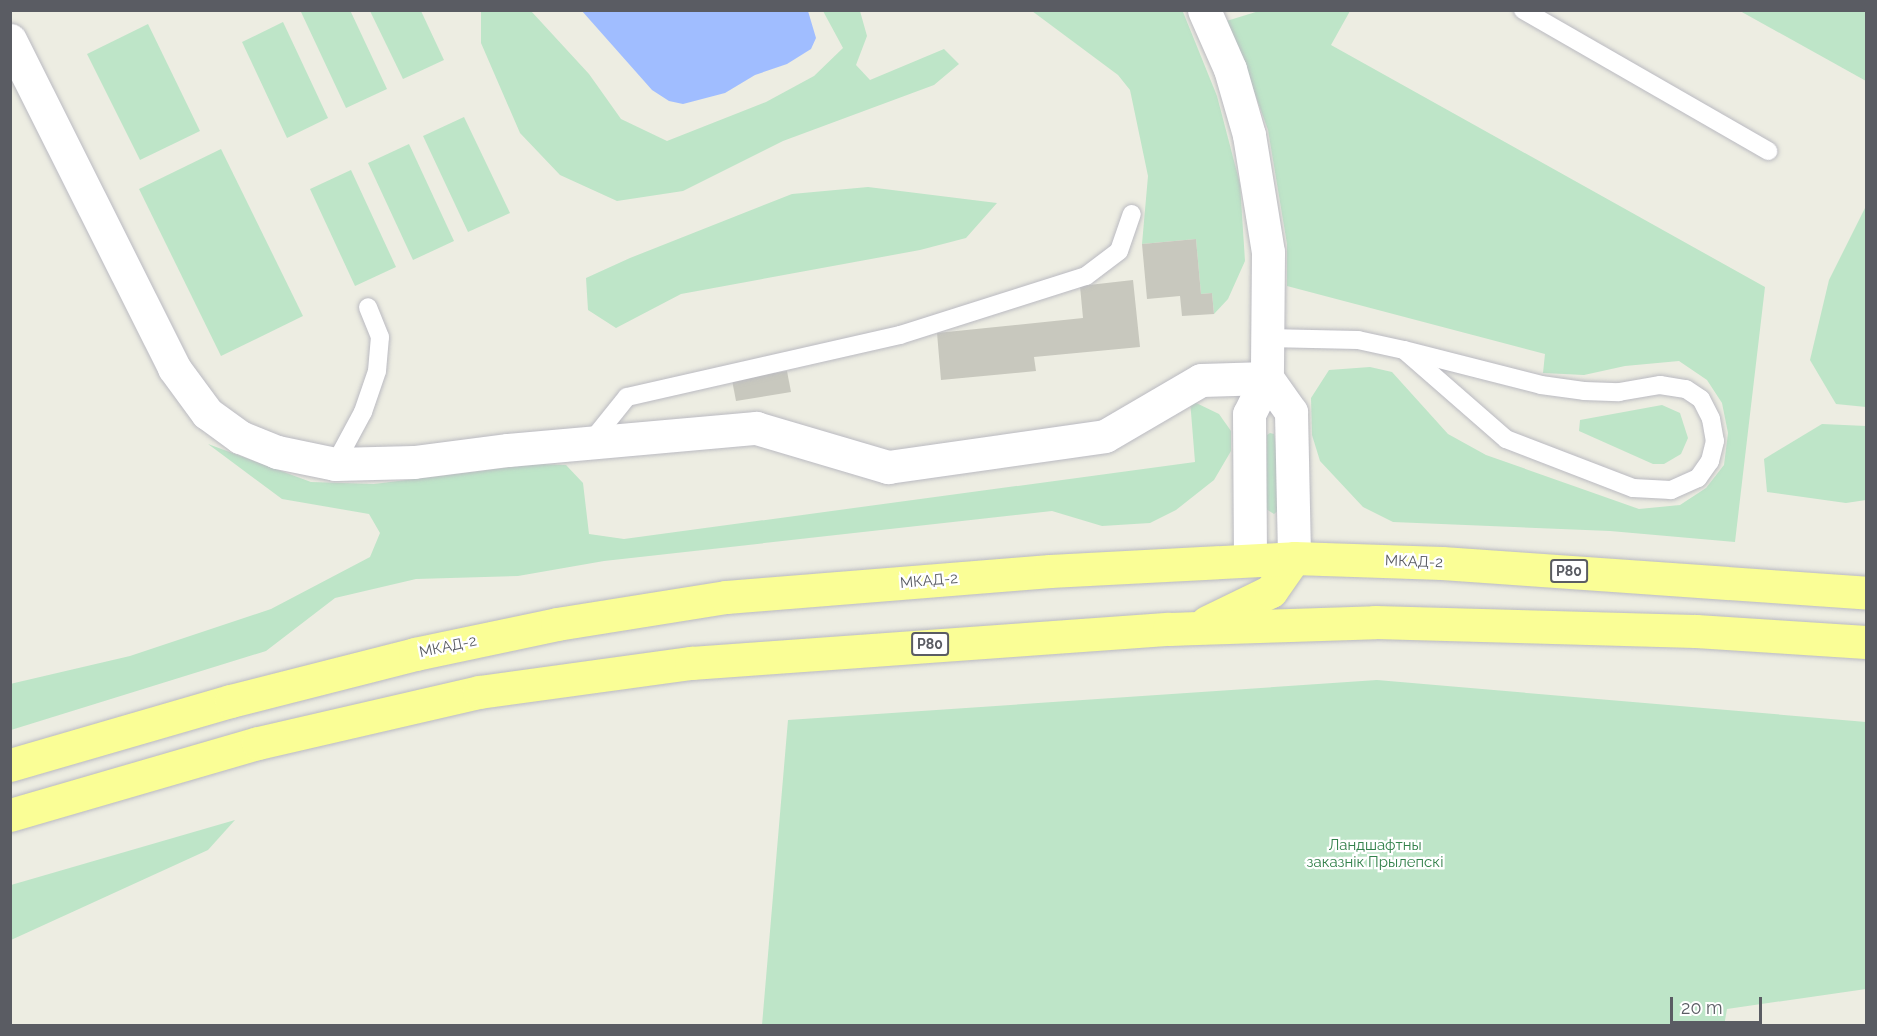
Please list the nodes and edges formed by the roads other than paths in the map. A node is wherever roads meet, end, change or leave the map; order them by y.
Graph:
1 (1204, 10) edge
2 (1523, 10) edge
3 (10, 40) edge
4 (1768, 151) dead end
5 (1132, 214) dead end
6 (368, 307) dead end
7 (1267, 338) junction
8 (1404, 350) junction
9 (1267, 378) junction
10 (590, 443) junction
11 (335, 464) junction
12 (1294, 558) junction
13 (1250, 559) junction
14 (1271, 591) junction
15 (1866, 593) edge
16 (1339, 623) junction
17 (1197, 627) junction
18 (1866, 642) edge
19 (10, 765) edge
20 (10, 815) edge

1 - 7 street
2 - 4 lane
3 - 11 street
5 - 10 lane
6 - 11 lane
7 - 8 lane
7 - 9 street
8 - 8 lane
9 - 10 street
9 - 12 street
9 - 13 street
10 - 11 street
12 - 13 highway, МКАД-2 / Р80
12 - 14 highway
12 - 15 highway, МКАД-2 / Р80
13 - 14 highway
13 - 19 highway, МКАД-2 / Р80
14 - 16 highway
14 - 17 highway
16 - 17 highway, Р80
16 - 18 highway, Р80
17 - 20 highway, Р80

